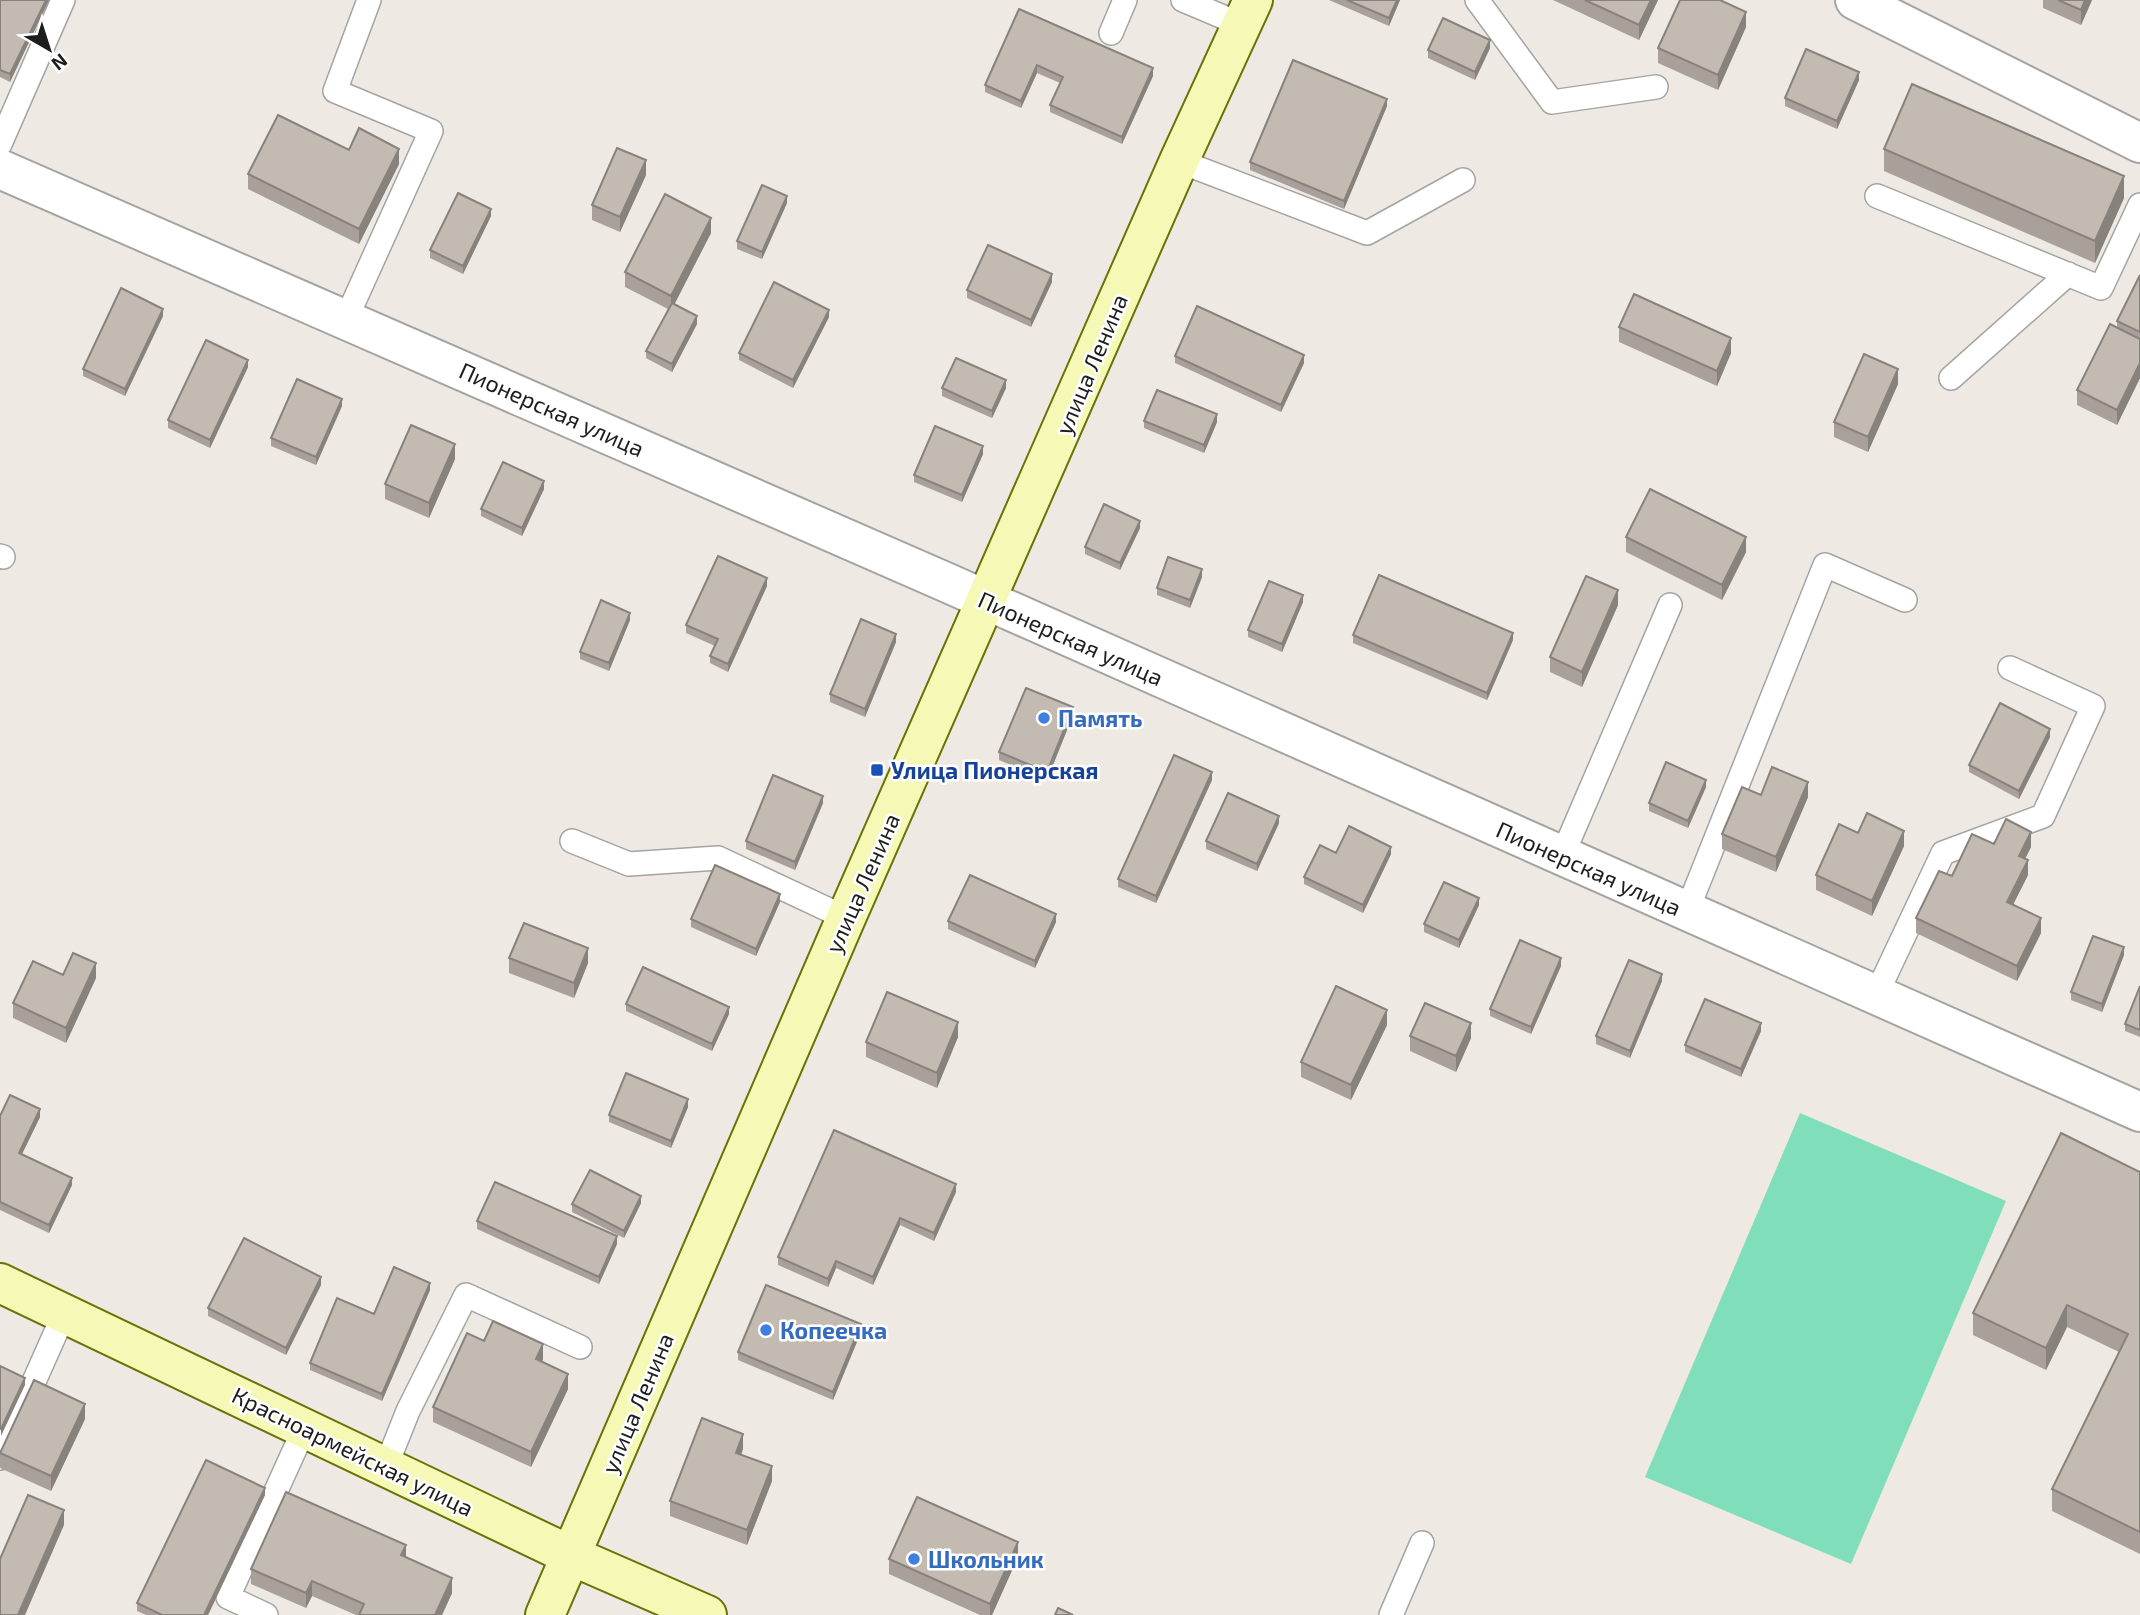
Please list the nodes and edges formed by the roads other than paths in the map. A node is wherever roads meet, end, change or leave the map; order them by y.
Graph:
1 (63, 0) edge
2 (369, 0) edge
3 (1125, 0) edge
4 (1183, 0) edge
5 (1477, 0) edge
6 (1855, 0) edge
7 (1247, 13) edge
8 (1111, 33) dead end
9 (1656, 87) dead end
10 (2140, 143) edge
11 (0, 144) edge
12 (1179, 161) junction
13 (0, 169) edge
14 (1463, 180) dead end
15 (1877, 196) dead end
16 (2140, 205) edge
17 (2068, 274) junction
18 (346, 319) junction
19 (1951, 378) dead end
20 (1905, 600) dead end
21 (988, 601) junction
22 (1670, 605) dead end
23 (2010, 668) dead end
24 (572, 841) dead end
25 (1562, 856) junction
26 (1687, 911) junction
27 (846, 918) junction
28 (1876, 995) junction
29 (2140, 1112) edge
30 (0, 1283) edge
31 (64, 1314) junction
32 (580, 1347) dead end
33 (305, 1427) junction
34 (0, 1458) edge
35 (386, 1466) junction
36 (1422, 1543) dead end
37 (572, 1556) junction
38 (266, 1615) edge
39 (545, 1615) edge
40 (707, 1615) edge
41 (1391, 1615) edge

1 - 11 lane
2 - 18 lane
3 - 8 lane
4 - 7 lane
5 - 9 lane
6 - 10 street
7 - 12 street, улица Ленина
12 - 14 lane
12 - 21 street, улица Ленина
13 - 18 street, Пионерская улица
15 - 17 lane
16 - 17 lane
17 - 19 lane
18 - 21 street, Пионерская улица
20 - 26 lane
21 - 25 street, Пионерская улица
21 - 27 street, улица Ленина
22 - 25 lane
23 - 28 lane
24 - 27 lane
25 - 26 street, Пионерская улица
26 - 28 street, Пионерская улица
27 - 37 street, улица Ленина
28 - 29 street, Пионерская улица
30 - 31 street, Красноармейская улица
31 - 33 street, Красноармейская улица
31 - 34 lane
32 - 35 lane
33 - 35 street, Красноармейская улица
33 - 38 lane
35 - 37 street, Красноармейская улица
36 - 41 lane
37 - 39 street, улица Ленина
37 - 40 street, Красноармейская улица

